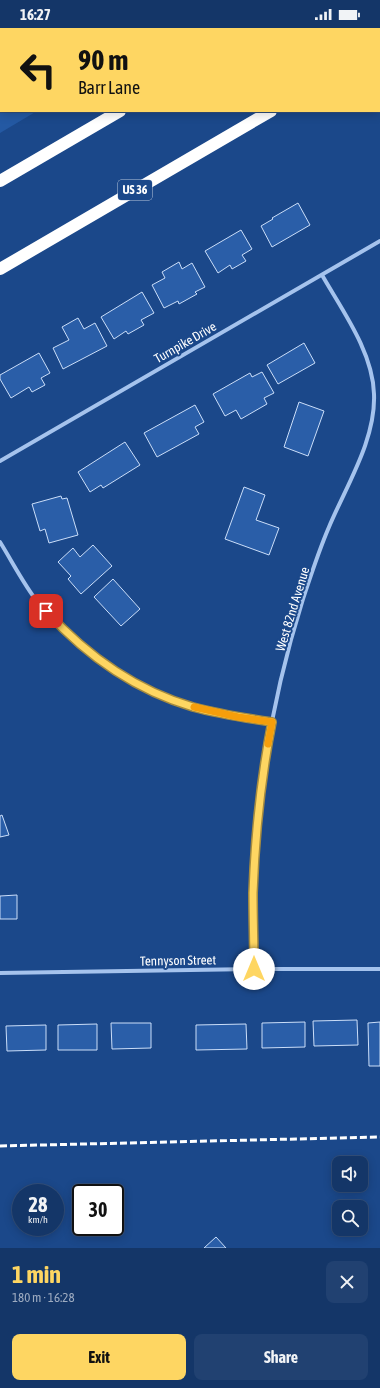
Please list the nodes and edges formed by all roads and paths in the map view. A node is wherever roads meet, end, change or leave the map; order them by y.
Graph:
1 (118, 112) edge
2 (269, 112) edge
3 (0, 181) edge
4 (380, 241) edge
5 (0, 269) edge
6 (322, 275) junction
7 (0, 460) edge
8 (0, 542) edge
9 (272, 722) junction
10 (254, 969) junction
11 (380, 969) edge
12 (0, 973) edge

1 - 3 highway
2 - 5 highway, US 36
4 - 6 street, Turnpike Drive
6 - 7 street, Turnpike Drive
6 - 9 street, West 82nd Avenue
8 - 9 street
9 - 10 street, West 82nd Avenue
10 - 11 street, Tennyson Street
10 - 12 street, Tennyson Street

